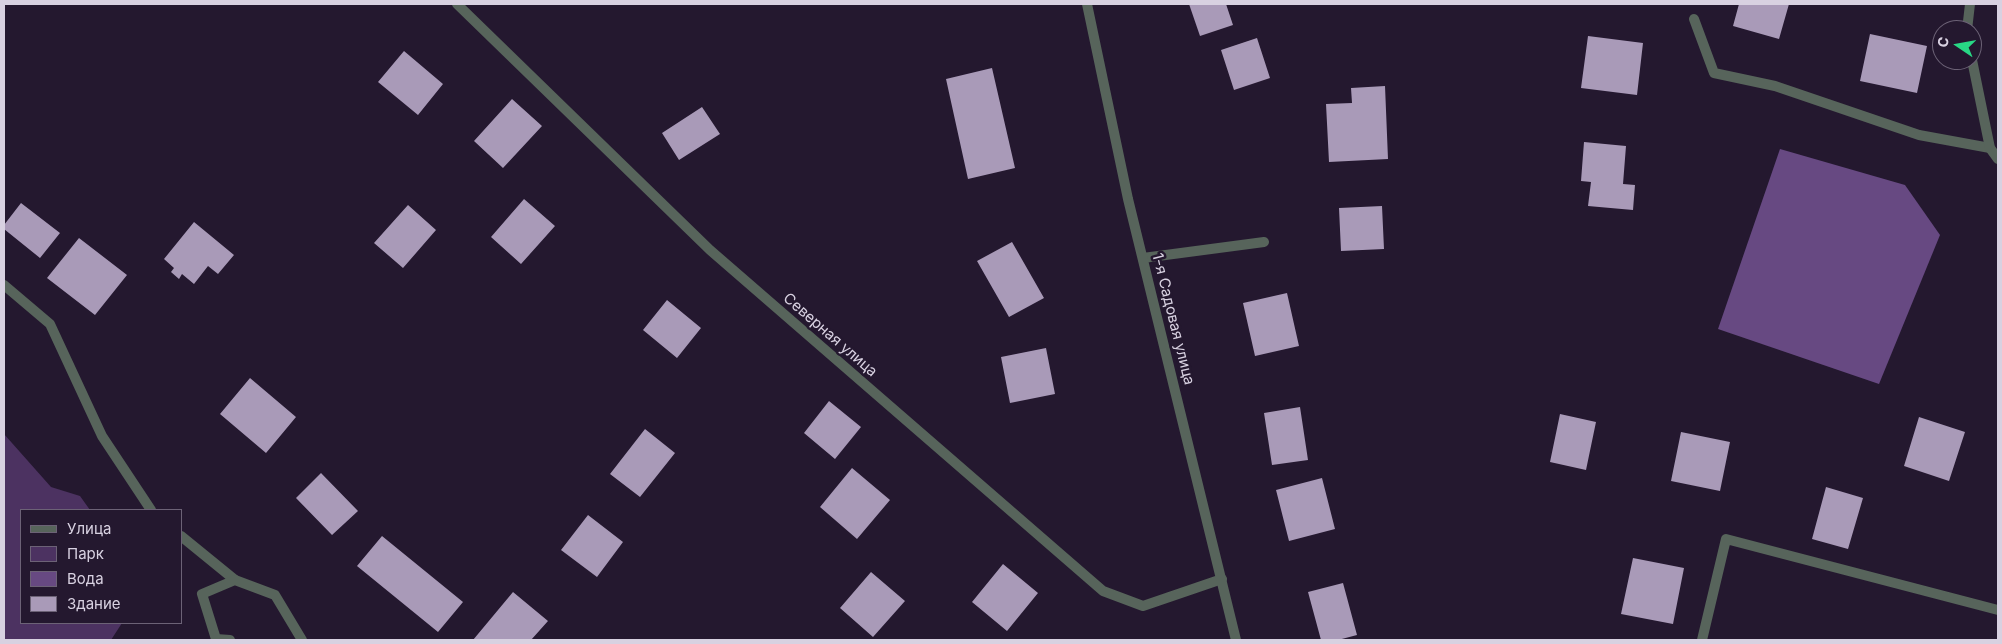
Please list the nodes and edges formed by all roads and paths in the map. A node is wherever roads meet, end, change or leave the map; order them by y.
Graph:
1 (457, 4) edge
2 (1087, 4) edge
3 (1970, 4) edge
4 (1694, 19) dead end
5 (1968, 20) edge
6 (1974, 70) edge
7 (1990, 148) junction
8 (1998, 159) edge
9 (1264, 242) dead end
10 (1143, 258) junction
11 (4, 285) edge
12 (150, 509) edge
13 (182, 537) edge
14 (1222, 579) junction
15 (234, 580) junction
16 (1998, 610) edge
17 (215, 640) edge
18 (230, 640) edge
19 (302, 640) edge
20 (1236, 640) edge
21 (1702, 640) edge

1 - 14 street, Северная улица
2 - 10 street, 1-я Садовая улица
3 - 5 street
4 - 7 street
6 - 7 street
7 - 8 street
9 - 10 street
10 - 14 street, 1-я Садовая улица
11 - 12 street
13 - 15 street
14 - 20 street, 1-я Садовая улица
15 - 17 street
15 - 19 street
16 - 21 street
17 - 18 street

